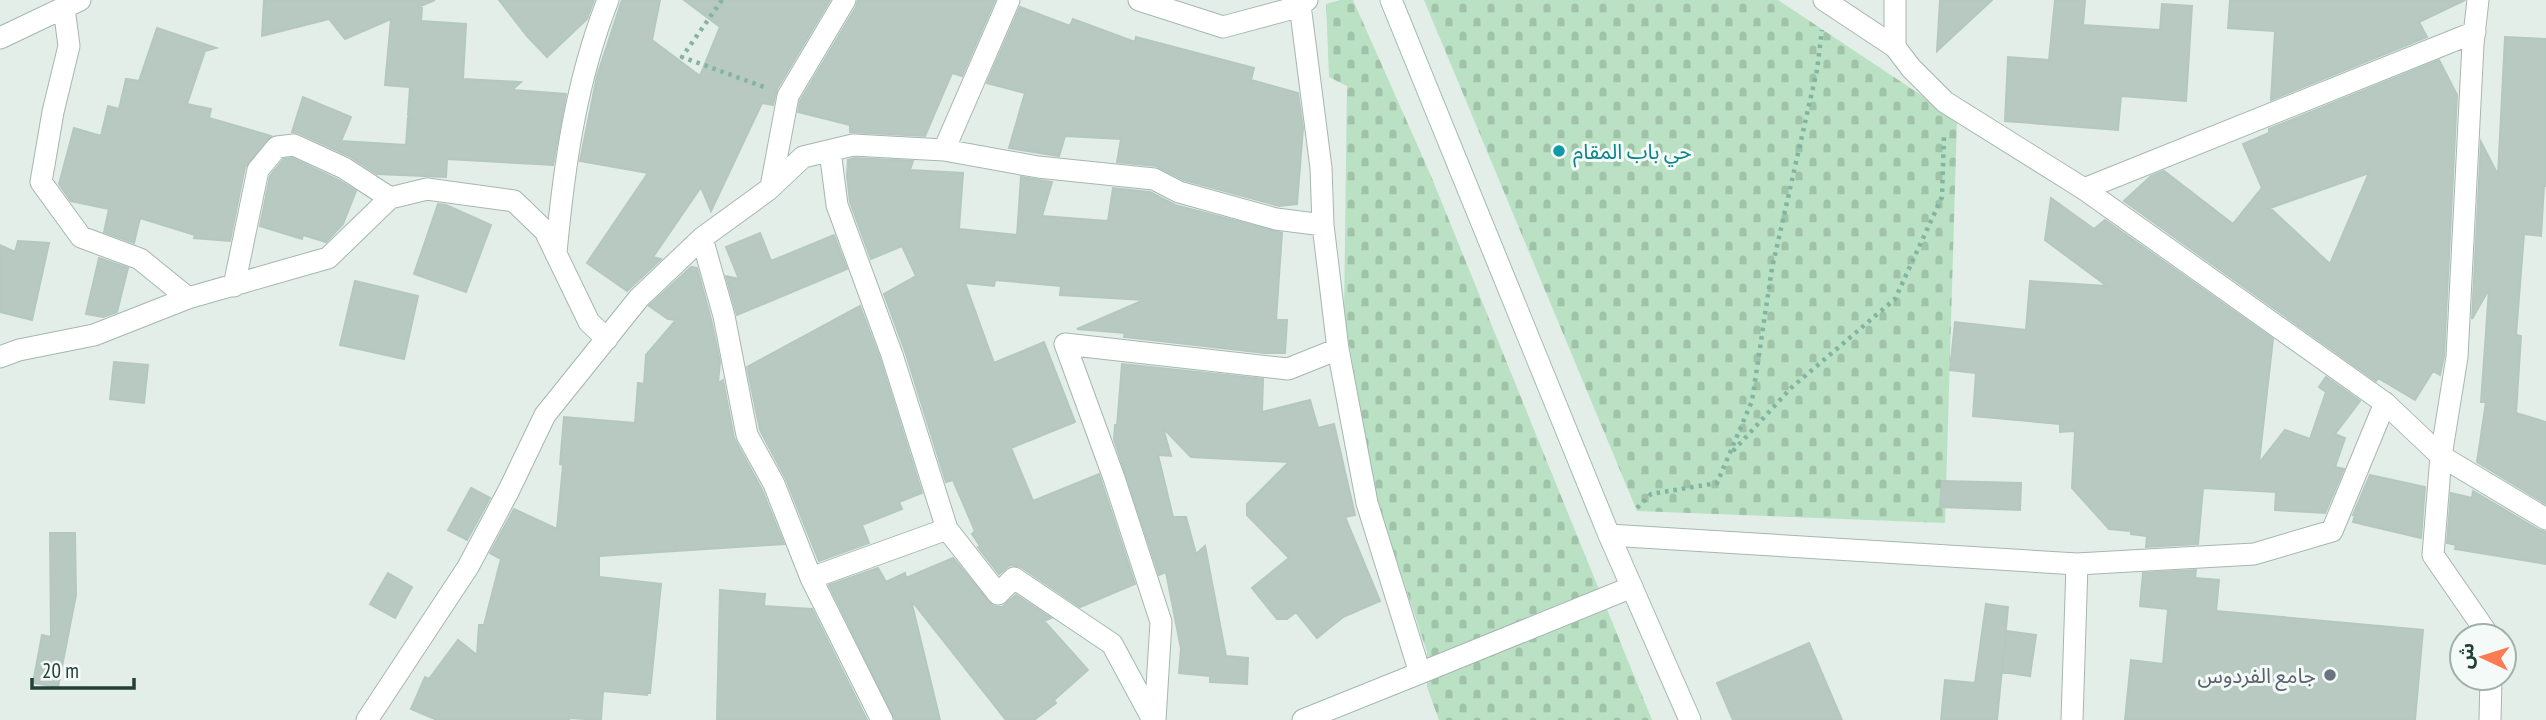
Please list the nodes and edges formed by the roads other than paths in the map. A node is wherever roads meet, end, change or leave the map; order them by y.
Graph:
1 (608, 0) edge
2 (845, 0) edge
3 (1009, 0) edge
4 (1139, 0) edge
5 (1391, 0) edge
6 (1824, 0) edge
7 (1895, 0) edge
8 (2481, 1) edge
9 (1304, 2) edge
10 (72, 4) edge
11 (2475, 32) junction
12 (0, 38) edge
13 (1895, 47) junction
14 (944, 150) junction
15 (830, 151) junction
16 (771, 187) junction
17 (2084, 189) junction
18 (390, 198) junction
19 (1323, 225) junction
20 (702, 238) junction
21 (556, 253) junction
22 (234, 286) junction
23 (188, 298) junction
24 (607, 339) junction
25 (1338, 349) junction
26 (0, 357) edge
27 (2385, 403) junction
28 (2441, 456) junction
29 (2546, 520) edge
30 (947, 528) junction
31 (1609, 535) junction
32 (2077, 564) junction
33 (811, 578) junction
34 (1632, 587) junction
35 (2479, 622) edge
36 (1420, 673) junction
37 (2491, 692) edge
38 (367, 720) edge
39 (882, 720) edge
40 (1154, 720) edge
41 (1303, 720) edge
42 (1690, 720) edge
43 (2072, 720) edge
44 (2490, 720) edge

1 - 21 street
2 - 16 street
3 - 14 street
4 - 9 street
5 - 31 street
6 - 13 street
7 - 13 street
8 - 11 street
9 - 19 street
10 - 12 street
10 - 23 street
11 - 17 street
11 - 28 street
13 - 17 street
14 - 15 street
14 - 19 street
15 - 16 street
15 - 30 street
16 - 20 street
17 - 27 street
18 - 21 street
18 - 22 street
18 - 22 street
19 - 25 street
20 - 24 street
20 - 33 street
21 - 24 street
22 - 23 street
23 - 26 street
24 - 38 street
25 - 36 street
25 - 40 street
27 - 28 street
27 - 32 street
28 - 29 street
28 - 35 street
30 - 33 street
30 - 40 street
31 - 32 street
31 - 34 street
32 - 43 street
33 - 39 street
34 - 36 street
34 - 42 street
36 - 41 street
37 - 44 street

